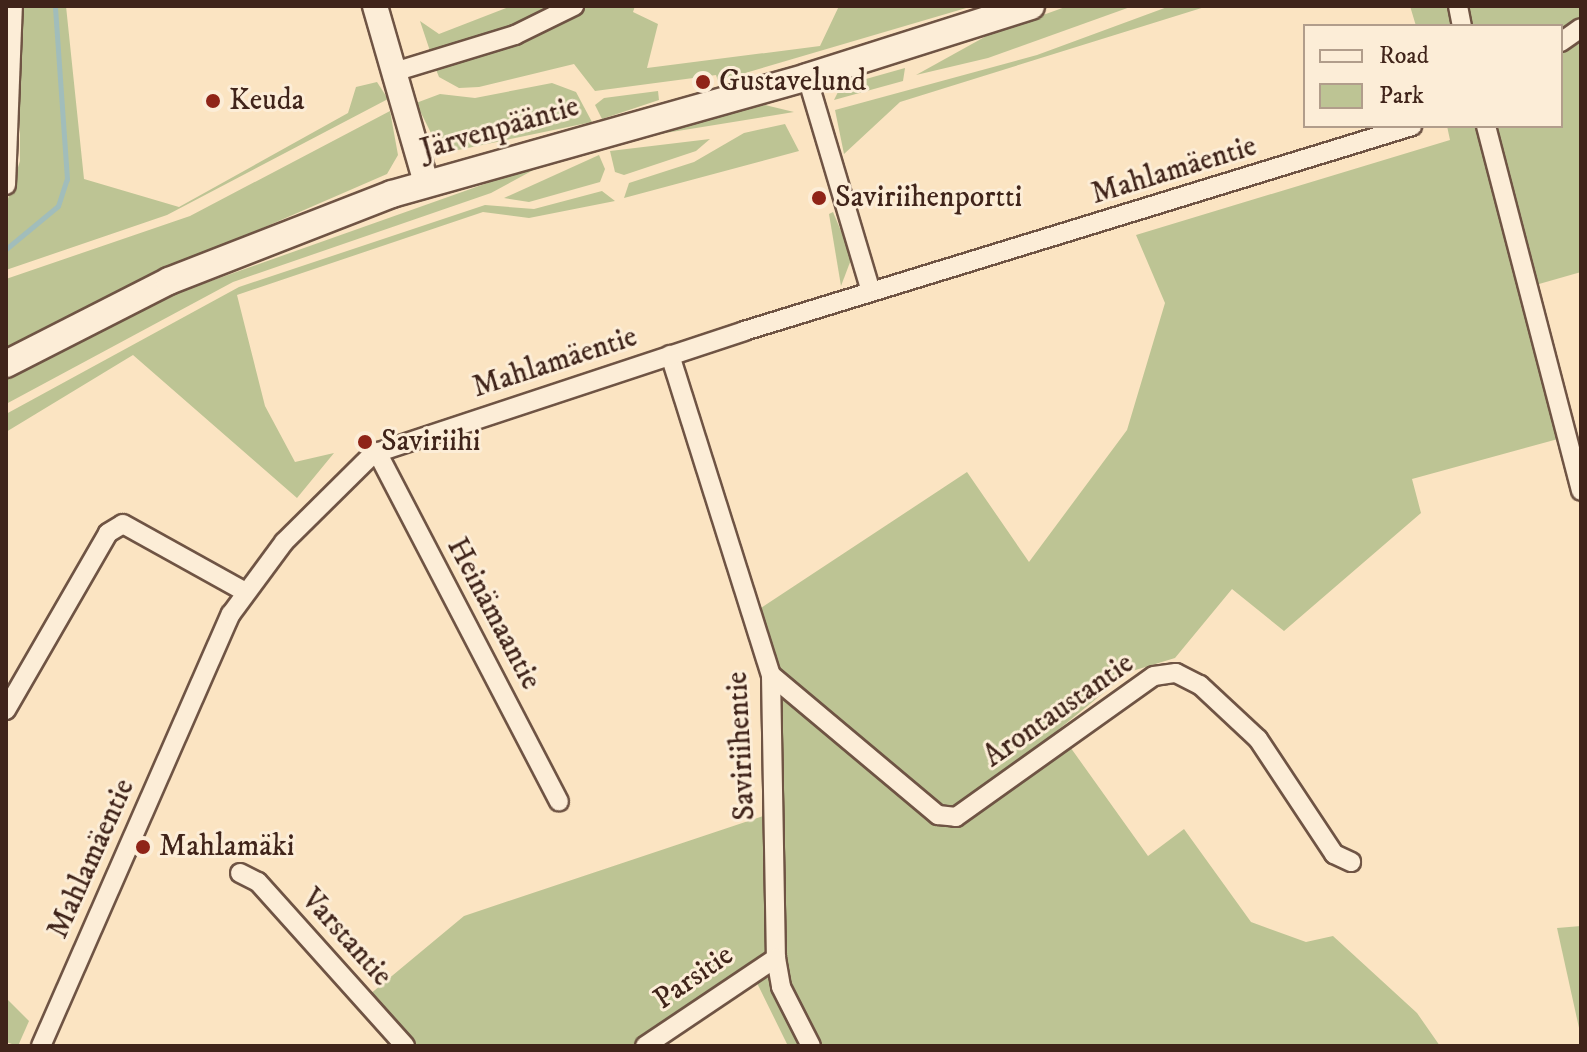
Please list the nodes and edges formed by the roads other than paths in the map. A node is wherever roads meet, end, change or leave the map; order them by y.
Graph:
1 (13, 6) edge
2 (375, 6) edge
3 (574, 6) edge
4 (1031, 6) edge
5 (1581, 28) edge
6 (1563, 41) edge
7 (394, 72) junction
8 (807, 77) junction
9 (1405, 128) edge
10 (1487, 128) edge
11 (426, 183) junction
12 (6, 185) edge
13 (871, 292) junction
14 (670, 355) junction
15 (6, 364) edge
16 (377, 452) junction
17 (1581, 491) edge
18 (244, 591) junction
19 (771, 675) junction
20 (6, 710) edge
21 (559, 802) dead end
22 (1351, 862) dead end
23 (240, 873) dead end
24 (776, 958) junction
25 (41, 1046) edge
26 (405, 1046) edge
27 (645, 1046) edge
28 (811, 1046) edge

1 - 12 street
2 - 7 street
3 - 7 street
4 - 8 main road, Järvenpääntie
5 - 6 street
7 - 11 street
8 - 11 main road, Järvenpääntie
8 - 13 street
9 - 13 street, Mahlamäentie
10 - 17 street
11 - 15 main road, Järvenpääntie
13 - 14 street, Mahlamäentie
14 - 16 street, Mahlamäentie
14 - 19 street, Saviriihentie
16 - 18 street, Mahlamäentie
16 - 21 street, Heinämaantie
18 - 20 street
18 - 25 street, Mahlamäentie
19 - 22 street, Arontaustantie
19 - 24 street, Saviriihentie
23 - 26 street, Varstantie
24 - 27 street, Parsitie
24 - 28 street, Saviriihentie

